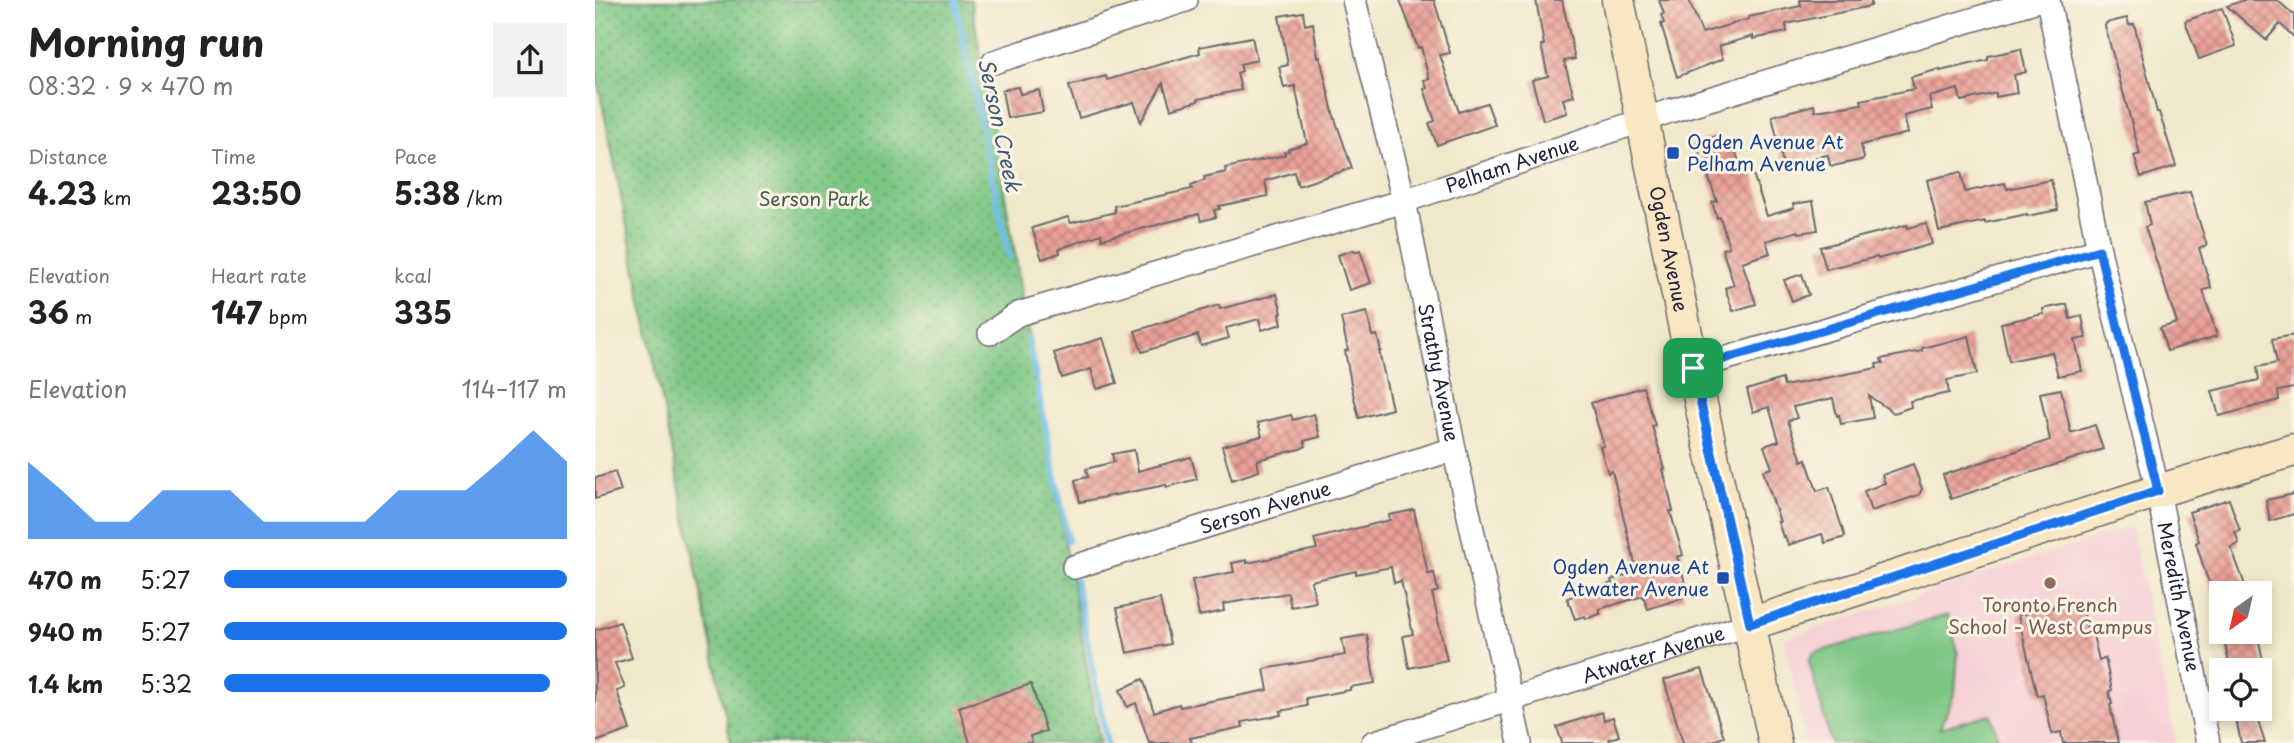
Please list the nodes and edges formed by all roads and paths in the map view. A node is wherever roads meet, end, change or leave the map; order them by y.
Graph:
1 (1187, 0) edge
2 (1354, 0) edge
3 (1618, 0) edge
4 (2038, 0) edge
5 (2048, 0) edge
6 (994, 62) dead end
7 (1642, 120) junction
8 (1404, 201) junction
9 (2099, 250) junction
10 (990, 333) dead end
11 (1693, 368) junction
12 (1454, 449) junction
13 (2294, 450) edge
14 (2158, 491) junction
15 (1074, 567) dead end
16 (1750, 624) junction
17 (1511, 699) junction
18 (1373, 743) edge
19 (1520, 743) edge
20 (1775, 743) edge
21 (2207, 743) edge

1 - 6 street
2 - 8 street, Strathy Avenue
3 - 7 street, Ogden Avenue
4 - 7 street, Pelham Avenue
5 - 9 street, Meredith Avenue
7 - 8 street, Pelham Avenue
7 - 11 street, Ogden Avenue
8 - 10 street, Pelham Avenue
8 - 12 street, Strathy Avenue
9 - 11 street
9 - 14 street, Meredith Avenue
11 - 16 street, Ogden Avenue
12 - 15 street, Serson Avenue
12 - 17 street, Strathy Avenue
13 - 14 street, Atwater Avenue
14 - 16 street, Atwater Avenue
14 - 21 street, Meredith Avenue
16 - 17 street, Atwater Avenue
16 - 20 street, Ogden Avenue
17 - 18 street, Atwater Avenue
17 - 19 street, Strathy Avenue

